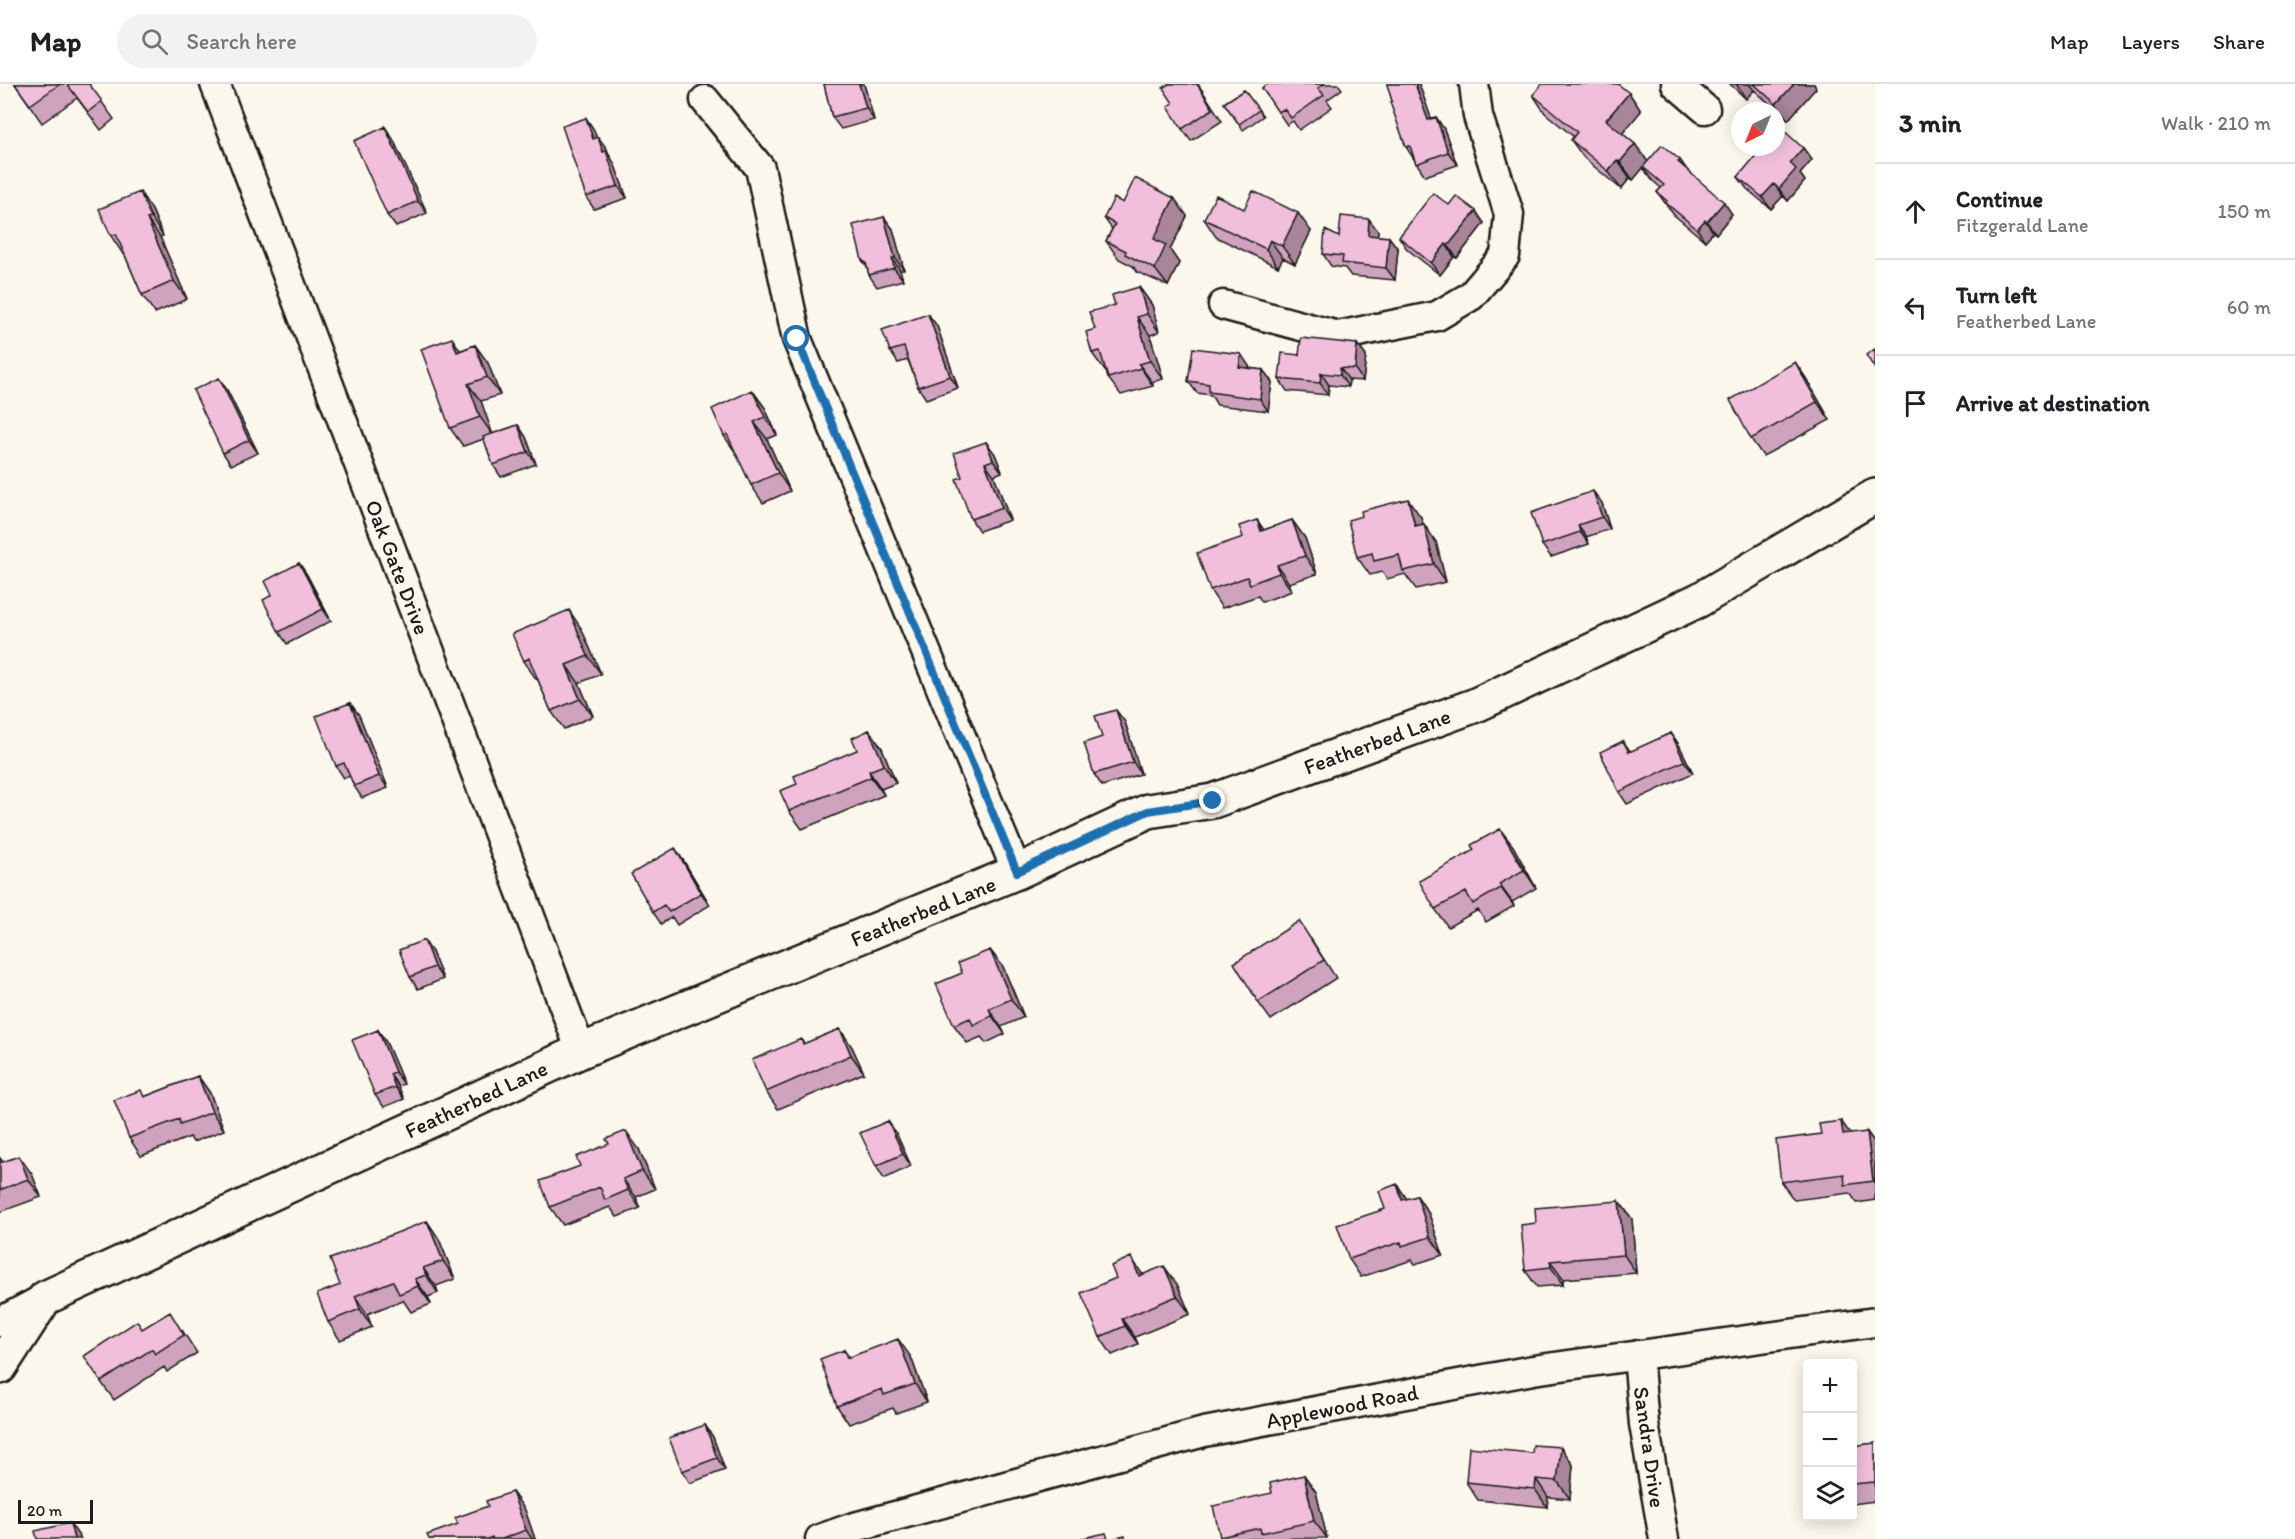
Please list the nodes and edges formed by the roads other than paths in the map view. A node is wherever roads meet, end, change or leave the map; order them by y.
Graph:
1 (215, 84) edge
2 (1474, 84) edge
3 (1676, 84) edge
4 (705, 100) dead end
5 (1705, 109) dead end
6 (1223, 305) dead end
7 (1875, 496) edge
8 (1017, 872) junction
9 (581, 1051) junction
10 (45, 1298) junction
11 (0, 1322) edge
12 (1875, 1322) edge
13 (1638, 1355) junction
14 (0, 1367) edge
15 (820, 1539) edge
16 (1664, 1539) edge

1 - 9 street, Oak Gate Drive
2 - 6 street
3 - 5 street
4 - 8 street
7 - 8 street, Featherbed Lane
8 - 9 street, Featherbed Lane
9 - 10 street, Featherbed Lane
10 - 11 street
10 - 14 street
12 - 13 street, Applewood Road
13 - 15 street, Applewood Road
13 - 16 street, Sandra Drive

